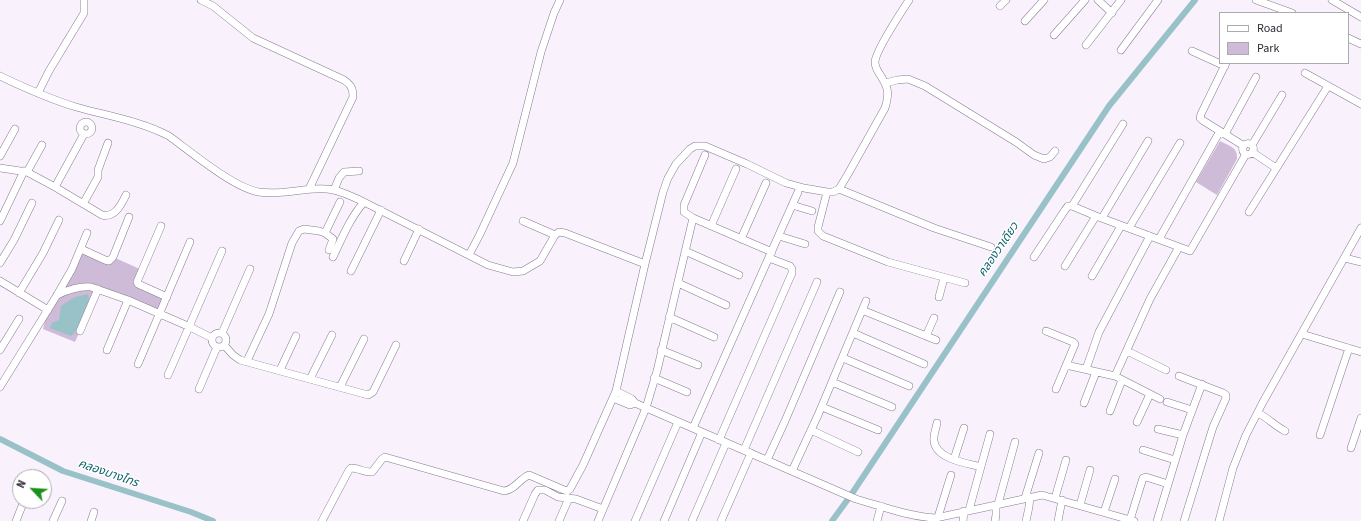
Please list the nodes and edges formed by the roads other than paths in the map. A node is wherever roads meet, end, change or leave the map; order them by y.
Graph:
1 (84, 0) edge
2 (201, 0) edge
3 (560, 0) edge
4 (909, 0) edge
5 (1006, 0) edge
6 (1044, 0) edge
7 (1085, 0) edge
8 (1098, 0) edge
9 (1121, 0) edge
10 (1158, 0) edge
11 (1256, 0) edge
12 (1332, 0) edge
13 (1270, 5) junction
14 (1000, 6) dead end
15 (1267, 12) edge
16 (1289, 12) edge
17 (1112, 13) junction
18 (1361, 17) edge
19 (1025, 21) dead end
20 (1054, 35) dead end
21 (1349, 38) edge
22 (1361, 44) edge
23 (1086, 45) dead end
24 (1121, 50) dead end
25 (1192, 51) dead end
26 (1219, 61) edge
27 (1226, 64) edge
28 (1305, 73) dead end
29 (0, 76) edge
30 (1256, 77) dead end
31 (886, 83) junction
32 (1328, 86) junction
33 (38, 93) junction
34 (1282, 95) dead end
35 (1361, 104) edge
36 (92, 111) junction
37 (1123, 124) dead end
38 (15, 129) dead end
39 (1222, 132) junction
40 (1148, 141) dead end
41 (108, 143) dead end
42 (1180, 143) dead end
43 (42, 145) dead end
44 (1249, 149) junction
45 (1054, 151) dead end
46 (706, 155) dead end
47 (0, 156) edge
48 (0, 168) edge
49 (1276, 168) junction
50 (736, 169) dead end
51 (26, 171) junction
52 (359, 171) dead end
53 (766, 183) dead end
54 (55, 187) junction
55 (309, 189) junction
56 (838, 189) junction
57 (334, 190) junction
58 (798, 192) dead end
59 (827, 192) junction
60 (126, 196) dead end
61 (340, 202) dead end
62 (364, 202) junction
63 (32, 203) dead end
64 (83, 204) junction
65 (792, 205) junction
66 (1072, 206) junction
67 (381, 210) junction
68 (812, 211) dead end
69 (1249, 212) dead end
70 (129, 217) dead end
71 (1099, 217) junction
72 (693, 218) junction
73 (59, 220) dead end
74 (0, 221) edge
75 (523, 221) dead end
76 (161, 226) dead end
77 (711, 226) junction
78 (1121, 226) junction
79 (1129, 228) junction
80 (1361, 228) edge
81 (419, 230) junction
82 (88, 233) dead end
83 (325, 233) junction
84 (555, 235) junction
85 (779, 236) junction
86 (1150, 236) junction
87 (741, 239) junction
88 (1159, 239) junction
89 (190, 242) dead end
90 (805, 244) dead end
91 (991, 247) dead end
92 (1179, 247) junction
93 (80, 249) junction
94 (329, 250) dead end
95 (222, 251) dead end
96 (685, 251) junction
97 (770, 255) junction
98 (333, 257) dead end
99 (472, 257) junction
100 (1034, 258) dead end
101 (1345, 258) junction
102 (404, 261) dead end
103 (1361, 262) edge
104 (0, 263) edge
105 (645, 264) junction
106 (1065, 266) dead end
107 (250, 269) dead end
108 (351, 271) dead end
109 (739, 275) dead end
110 (1092, 276) dead end
111 (944, 278) junction
112 (0, 281) edge
113 (817, 282) dead end
114 (678, 283) junction
115 (966, 283) dead end
116 (98, 289) junction
117 (840, 292) dead end
118 (19, 293) junction
119 (57, 295) junction
120 (167, 297) junction
121 (938, 297) dead end
122 (128, 300) junction
123 (866, 301) dead end
124 (726, 305) dead end
125 (48, 310) junction
126 (862, 310) junction
127 (159, 314) junction
128 (669, 317) junction
129 (934, 318) dead end
130 (19, 319) dead end
131 (190, 327) junction
132 (80, 331) dead end
133 (1046, 331) dead end
134 (222, 333) junction
135 (853, 333) junction
136 (1302, 334) junction
137 (332, 335) dead end
138 (296, 336) dead end
139 (926, 336) junction
140 (714, 337) dead end
141 (212, 338) junction
142 (364, 339) dead end
143 (936, 340) dead end
144 (396, 345) dead end
145 (220, 346) junction
146 (1349, 348) junction
147 (0, 350) edge
148 (107, 350) dead end
149 (661, 350) junction
150 (1127, 351) junction
151 (1361, 352) edge
152 (843, 358) junction
153 (247, 361) junction
154 (138, 364) dead end
155 (924, 364) dead end
156 (698, 365) dead end
157 (1066, 365) junction
158 (1086, 369) junction
159 (280, 370) junction
160 (1166, 370) dead end
161 (1096, 372) junction
162 (168, 375) dead end
163 (1115, 376) junction
164 (1179, 376) dead end
165 (654, 378) junction
166 (310, 379) junction
167 (1122, 380) junction
168 (832, 382) junction
169 (1202, 384) junction
170 (909, 386) dead end
171 (0, 387) edge
172 (340, 388) junction
173 (199, 389) dead end
174 (1056, 389) dead end
175 (616, 391) junction
176 (687, 392) dead end
177 (1150, 394) junction
178 (613, 398) junction
179 (1084, 403) dead end
180 (635, 404) junction
181 (822, 407) junction
182 (892, 407) dead end
183 (646, 408) junction
184 (1192, 410) junction
185 (1110, 411) dead end
186 (1258, 413) junction
187 (1361, 418) edge
188 (678, 422) junction
189 (1137, 422) dead end
190 (937, 423) dead end
191 (693, 428) junction
192 (964, 428) dead end
193 (1158, 429) dead end
194 (811, 430) junction
195 (878, 430) dead end
196 (1285, 431) dead end
197 (702, 432) junction
198 (990, 434) dead end
199 (1182, 435) junction
200 (1320, 435) dead end
201 (723, 441) junction
202 (1015, 442) dead end
203 (1351, 448) dead end
204 (744, 450) junction
205 (1143, 450) dead end
206 (858, 452) dead end
207 (751, 453) junction
208 (1039, 453) dead end
209 (954, 459) junction
210 (767, 460) junction
211 (1066, 460) dead end
212 (1175, 460) junction
213 (981, 467) junction
214 (1090, 470) dead end
215 (792, 471) junction
216 (951, 475) dead end
217 (1114, 479) dead end
218 (1168, 484) junction
219 (569, 498) junction
220 (1028, 498) junction
221 (1055, 498) junction
222 (1062, 500) junction
223 (62, 501) dead end
224 (997, 504) junction
225 (1080, 505) junction
226 (881, 506) junction
227 (21, 509) edge
228 (603, 509) junction
229 (966, 511) junction
230 (94, 512) dead end
231 (1104, 512) junction
232 (908, 513) junction
233 (722, 519) edge
234 (935, 519) edge
235 (1119, 519) edge
236 (1132, 520) edge
237 (16, 521) edge
238 (53, 521) edge
239 (91, 521) edge
240 (322, 521) edge
241 (523, 521) edge
242 (559, 521) edge
243 (598, 521) edge
244 (635, 521) edge
245 (664, 521) edge
246 (692, 521) edge
247 (730, 521) edge
248 (877, 521) edge
249 (906, 521) edge
250 (963, 521) edge
251 (994, 521) edge
252 (1026, 521) edge
253 (1058, 521) edge
254 (1157, 521) edge
255 (1184, 521) edge
256 (1219, 521) edge

1 - 33 street
2 - 55 street
3 - 99 street
4 - 31 street
5 - 14 street
6 - 19 street
7 - 20 street
8 - 17 street
9 - 17 street
10 - 24 street
11 - 13 street
12 - 18 street
13 - 15 street
13 - 16 street
17 - 23 street
21 - 22 street
25 - 26 street
27 - 39 street
28 - 32 street
29 - 33 street
30 - 39 street
31 - 45 street
31 - 56 street
32 - 35 street
32 - 49 street
33 - 36 street
34 - 44 street
36 - 54 street
36 - 55 street
37 - 66 street
38 - 47 street
39 - 44 street
39 - 88 street
40 - 71 street
41 - 64 street
42 - 79 street
43 - 51 street
44 - 49 street
44 - 92 street
46 - 72 street
48 - 51 street
49 - 69 street
50 - 77 street
51 - 54 street
51 - 74 street
52 - 57 street
53 - 87 street
54 - 64 street
55 - 57 street
56 - 59 street
56 - 91 street
57 - 62 street
58 - 65 street
59 - 105 street
59 - 111 street
60 - 64 street
61 - 83 street
62 - 67 street
62 - 98 street
63 - 104 street
65 - 68 street
65 - 85 street
66 - 71 street
66 - 100 street
67 - 81 street
67 - 108 street
70 - 93 street
71 - 78 street
71 - 106 street
72 - 77 street
72 - 96 street
73 - 118 street
75 - 84 street
76 - 120 street
77 - 87 street
78 - 79 street
78 - 110 street
79 - 86 street
80 - 101 street
81 - 99 street
81 - 102 street
82 - 93 street
83 - 94 street
83 - 153 street
84 - 99 street
84 - 105 street
85 - 90 street
85 - 97 street
86 - 88 street
86 - 158 street
87 - 97 street
88 - 92 street
89 - 120 street
92 - 150 street
93 - 119 street
95 - 131 street
96 - 109 street
96 - 114 street
97 - 191 street
97 - 201 street
101 - 103 street
101 - 136 street
105 - 175 street
107 - 134 street
111 - 115 street
111 - 121 street
112 - 118 street
113 - 204 street
114 - 124 street
114 - 128 street
116 - 119 street
116 - 122 street
116 - 132 street
117 - 210 street
118 - 125 street
119 - 125 street
120 - 127 street
122 - 127 street
122 - 148 street
123 - 126 street
125 - 171 street
126 - 135 street
126 - 139 street
127 - 131 street
127 - 154 street
128 - 140 street
128 - 149 street
129 - 139 street
130 - 147 street
131 - 141 street
131 - 162 street
133 - 157 street
134 - 141 street
134 - 145 street
135 - 152 street
135 - 155 street
136 - 146 street
136 - 186 street
137 - 166 street
138 - 159 street
139 - 143 street
141 - 145 street
142 - 172 street
144 - 172 street
145 - 153 street
145 - 173 street
146 - 151 street
146 - 200 street
149 - 156 street
149 - 165 street
150 - 160 street
150 - 163 street
152 - 168 street
152 - 170 street
153 - 159 street
157 - 158 street
157 - 174 street
158 - 161 street
159 - 166 street
161 - 163 street
161 - 179 street
163 - 167 street
164 - 169 street
165 - 176 street
165 - 183 street
166 - 172 street
167 - 177 street
167 - 185 street
168 - 181 street
168 - 182 street
169 - 184 street
169 - 255 street
175 - 178 street
175 - 180 street
177 - 184 street
177 - 189 street
178 - 180 street
178 - 240 street
180 - 183 street
181 - 194 street
181 - 195 street
183 - 188 street
183 - 228 street
184 - 199 street
186 - 196 street
186 - 256 street
187 - 203 street
188 - 191 street
188 - 244 street
190 - 209 street
191 - 197 street
192 - 209 street
193 - 199 street
194 - 206 street
194 - 215 street
197 - 201 street
197 - 245 street
198 - 213 street
199 - 212 street
201 - 204 street
201 - 246 street
202 - 224 street
204 - 207 street
205 - 212 street
207 - 210 street
207 - 233 street
208 - 220 street
209 - 213 street
210 - 215 street
211 - 221 street
212 - 218 street
213 - 229 street
214 - 225 street
215 - 226 street
216 - 234 street
217 - 231 street
218 - 236 street
218 - 254 street
219 - 228 street
219 - 241 street
219 - 242 street
220 - 221 street
220 - 224 street
220 - 252 street
221 - 222 street
222 - 225 street
222 - 253 street
223 - 238 street
224 - 229 street
224 - 251 street
225 - 231 street
226 - 232 street
226 - 248 street
227 - 237 street
228 - 243 street
229 - 234 street
229 - 250 street
230 - 239 street
231 - 235 street
232 - 234 street
232 - 249 street
233 - 247 street
235 - 236 street

